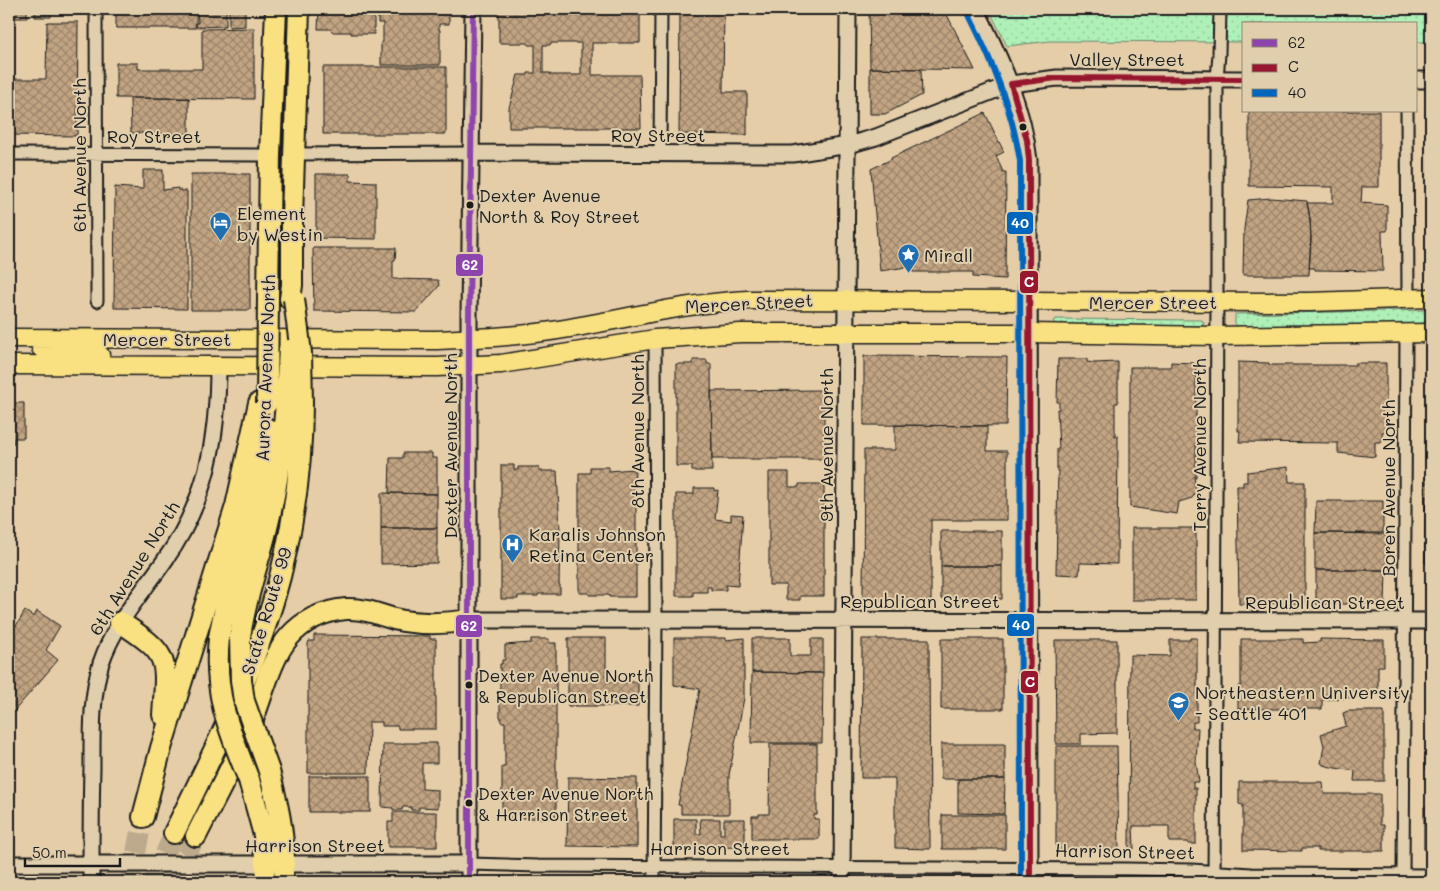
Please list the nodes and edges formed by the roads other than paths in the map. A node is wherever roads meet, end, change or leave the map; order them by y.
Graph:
1 (96, 9) edge
2 (276, 9) edge
3 (299, 9) edge
4 (473, 9) edge
5 (661, 9) edge
6 (848, 9) edge
7 (976, 9) edge
8 (1220, 9) edge
9 (1217, 79) junction
10 (1242, 79) edge
11 (1418, 80) edge
12 (1431, 80) edge
13 (1011, 84) junction
14 (1407, 112) edge
15 (848, 145) junction
16 (471, 153) junction
17 (660, 153) junction
18 (9, 154) edge
19 (294, 154) junction
20 (98, 155) junction
21 (270, 155) junction
22 (1431, 298) edge
23 (1408, 299) junction
24 (846, 300) junction
25 (97, 301) dead end
26 (1029, 301) junction
27 (1217, 302) junction
28 (845, 332) junction
29 (1030, 333) junction
30 (1406, 333) junction
31 (1431, 333) edge
32 (1217, 336) junction
33 (9, 339) edge
34 (469, 339) junction
35 (654, 339) junction
36 (267, 354) joint
37 (9, 365) edge
38 (218, 366) junction
39 (469, 366) junction
40 (279, 403) junction
41 (470, 620) junction
42 (656, 620) junction
43 (844, 620) junction
44 (1029, 620) junction
45 (1216, 620) junction
46 (1404, 621) junction
47 (1431, 621) edge
48 (120, 622) junction
49 (161, 748) junction
50 (143, 817) tunnel mouth
51 (174, 833) tunnel mouth
52 (196, 836) tunnel mouth
53 (91, 863) junction
54 (9, 864) edge
55 (469, 864) junction
56 (654, 866) junction
57 (275, 873) edge
58 (842, 875) edge
59 (1030, 875) edge
60 (1431, 875) edge
61 (1214, 877) edge
62 (1403, 878) edge
63 (91, 882) edge
64 (469, 882) edge
65 (654, 882) edge

1 - 20 street, 6th Avenue North
2 - 21 highway, Aurora Avenue North
3 - 19 highway, Aurora Avenue North
4 - 16 main road, Dexter Avenue North
5 - 17 street
6 - 15 main road, 9th Avenue North
7 - 13 main road
8 - 9 street, Terry Avenue North
9 - 10 main road, Valley Street
9 - 13 main road, Valley Street
9 - 27 street, Terry Avenue North
11 - 12 main road
13 - 15 main road, Roy Street
13 - 26 main road
14 - 23 street
15 - 17 main road, Roy Street
15 - 24 main road, 9th Avenue North
16 - 17 main road, Roy Street
16 - 19 street, Roy Street
16 - 34 main road, Dexter Avenue North
18 - 20 street, Roy Street
19 - 40 highway, Aurora Avenue North, bridge
20 - 21 street, Roy Street
20 - 25 street, 6th Avenue North
21 - 36 highway, Aurora Avenue North, bridge
22 - 23 main road, Mercer Street
23 - 27 main road, Mercer Street
24 - 26 main road, Mercer Street
24 - 28 main road, 9th Avenue North
24 - 34 main road, Mercer Street
26 - 27 main road, Mercer Street
26 - 29 main road
27 - 32 street, Terry Avenue North
28 - 29 main road, Mercer Street
28 - 35 main road, Mercer Street
28 - 43 main road, 9th Avenue North
29 - 32 main road, Mercer Street
29 - 44 main road
30 - 31 main road, Mercer Street
30 - 32 main road, Mercer Street
30 - 46 street, Boren Avenue North
32 - 45 street, Terry Avenue North
33 - 34 main road, Mercer Street
33 - 38 main road
34 - 39 main road, Dexter Avenue North
35 - 39 main road, Mercer Street
35 - 42 street, 8th Avenue North
36 - 40 highway, State Route 99, bridge
37 - 38 main road, Mercer Street
38 - 39 main road, Mercer Street
38 - 48 main road, 6th Avenue North
39 - 41 main road, Dexter Avenue North
40 - 49 highway, State Route 99
40 - 51 highway, State Route 99
40 - 57 highway, Aurora Avenue North, bridge
40 - 57 highway, Aurora Avenue North, bridge
41 - 42 main road, Republican Street
41 - 52 highway
41 - 55 main road, Dexter Avenue North
42 - 43 main road, Republican Street
42 - 56 street, 8th Avenue North
43 - 44 main road, Republican Street
43 - 58 main road, 9th Avenue North
44 - 45 main road, Republican Street
44 - 59 main road
45 - 46 main road, Republican Street
45 - 61 street, Terry Avenue North
46 - 47 main road, Republican Street
46 - 62 street, Boren Avenue North
48 - 49 highway
48 - 53 main road, 6th Avenue North
49 - 50 highway, State Route 99
53 - 54 main road, Harrison Street
53 - 57 main road, Harrison Street
53 - 63 main road, 6th Avenue North
55 - 56 street, Harrison Street
55 - 57 main road, Harrison Street
55 - 64 main road, Dexter Avenue North
56 - 58 street, Harrison Street
56 - 65 street, 8th Avenue North
58 - 59 street, Harrison Street
59 - 61 street, Harrison Street
60 - 62 street, Harrison Street
61 - 62 street, Harrison Street

